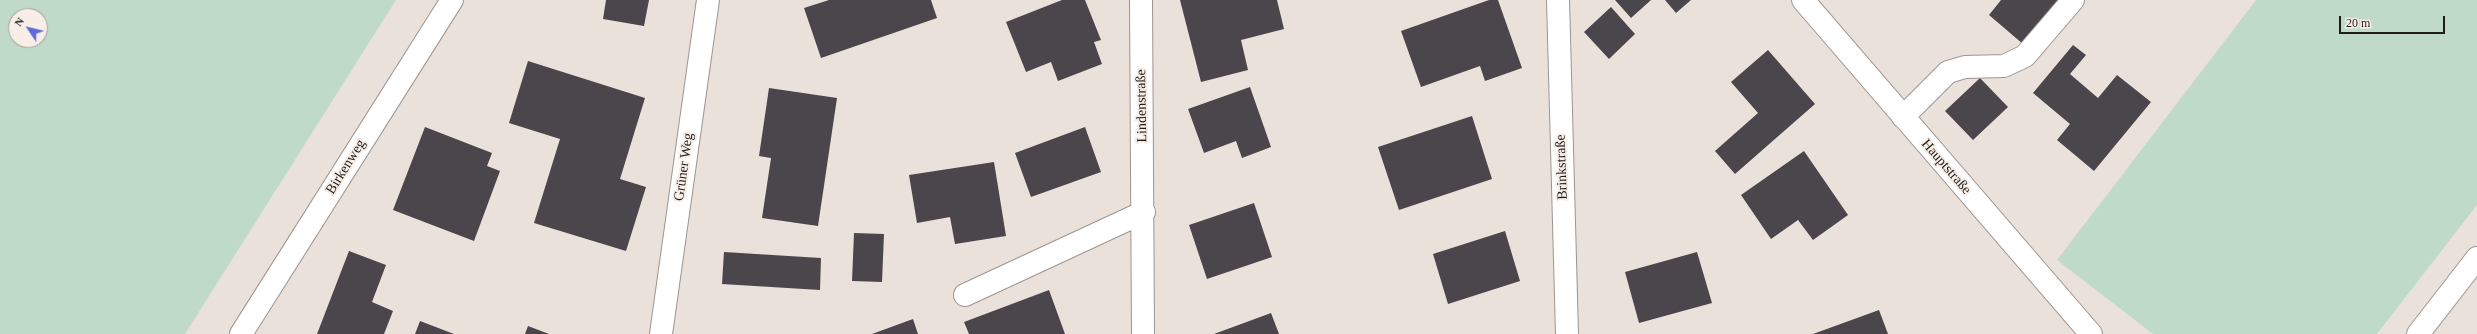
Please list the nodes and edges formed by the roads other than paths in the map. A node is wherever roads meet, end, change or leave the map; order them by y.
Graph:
1 (452, 0) edge
2 (708, 0) edge
3 (1141, 0) edge
4 (1558, 0) edge
5 (1803, 0) edge
6 (2073, 0) edge
7 (1903, 116) junction
8 (1144, 212) junction
9 (2477, 258) edge
10 (965, 295) dead end
11 (241, 334) edge
12 (661, 334) edge
13 (1143, 334) edge
14 (1567, 334) edge
15 (2091, 334) edge
16 (2418, 334) edge

1 - 11 street, Birkenweg
2 - 12 street, Grüner Weg
3 - 8 street, Lindenstraße
4 - 14 street, Brinkstraße
5 - 7 street, Hauptstraße
6 - 7 street
7 - 15 street, Hauptstraße
8 - 10 street
8 - 13 street, Lindenstraße
9 - 16 street

